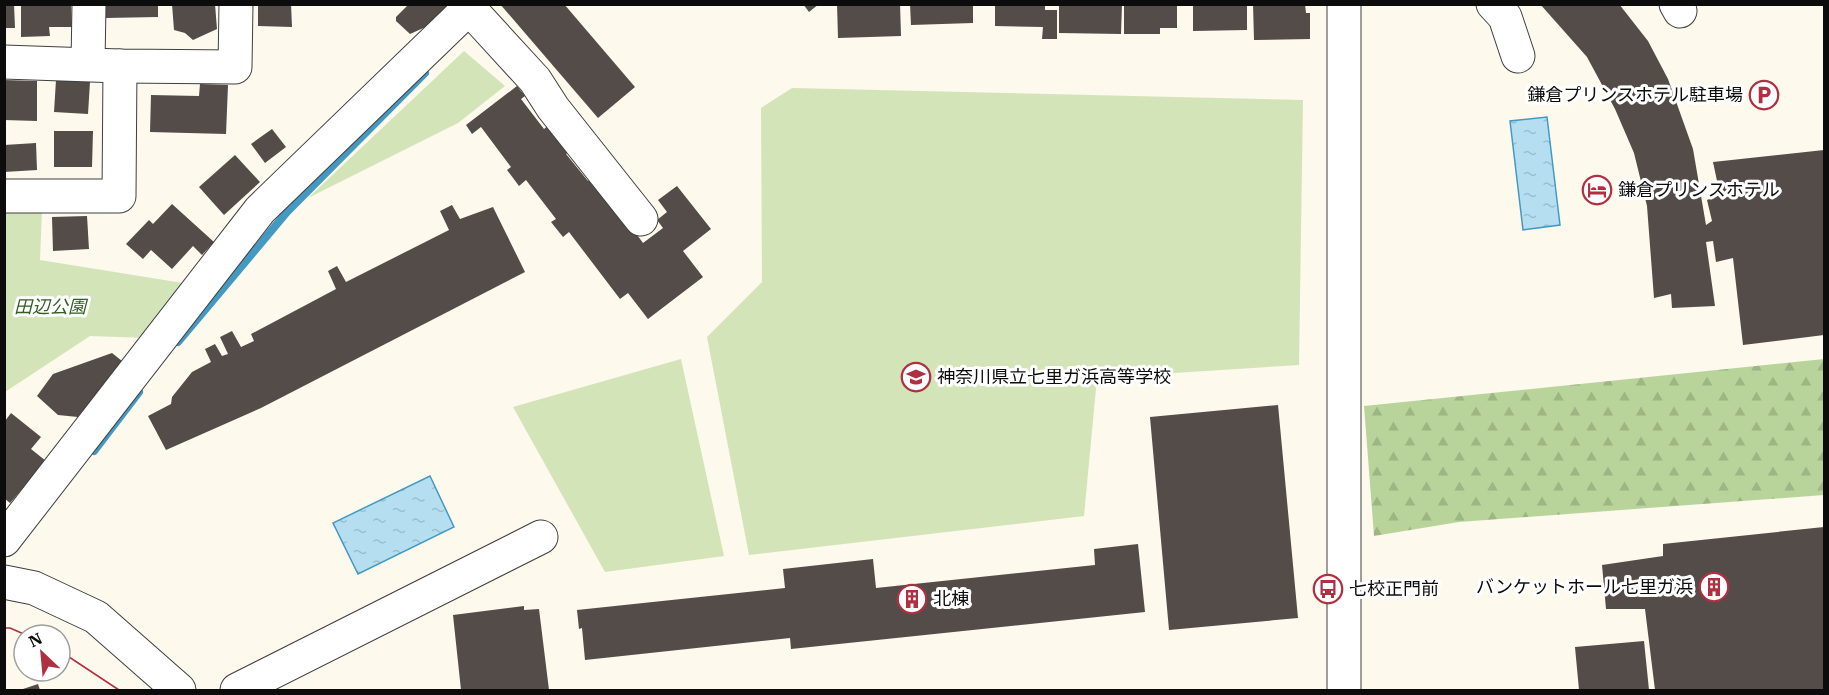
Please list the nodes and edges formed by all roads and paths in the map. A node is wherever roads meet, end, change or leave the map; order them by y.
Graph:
1 (89, 4) edge
2 (236, 4) edge
3 (1344, 4) edge
4 (1493, 4) edge
5 (1518, 56) dead end
6 (4, 62) edge
7 (88, 64) junction
8 (120, 66) junction
9 (4, 196) edge
10 (641, 219) dead end
11 (541, 537) dead end
12 (4, 540) edge
13 (4, 582) edge
14 (179, 690) edge
15 (237, 690) edge
16 (1344, 690) edge

1 - 7 street
2 - 8 street
3 - 16 street
4 - 5 street
6 - 7 street
7 - 8 street
8 - 9 street
10 - 12 street
11 - 15 street
13 - 14 street

